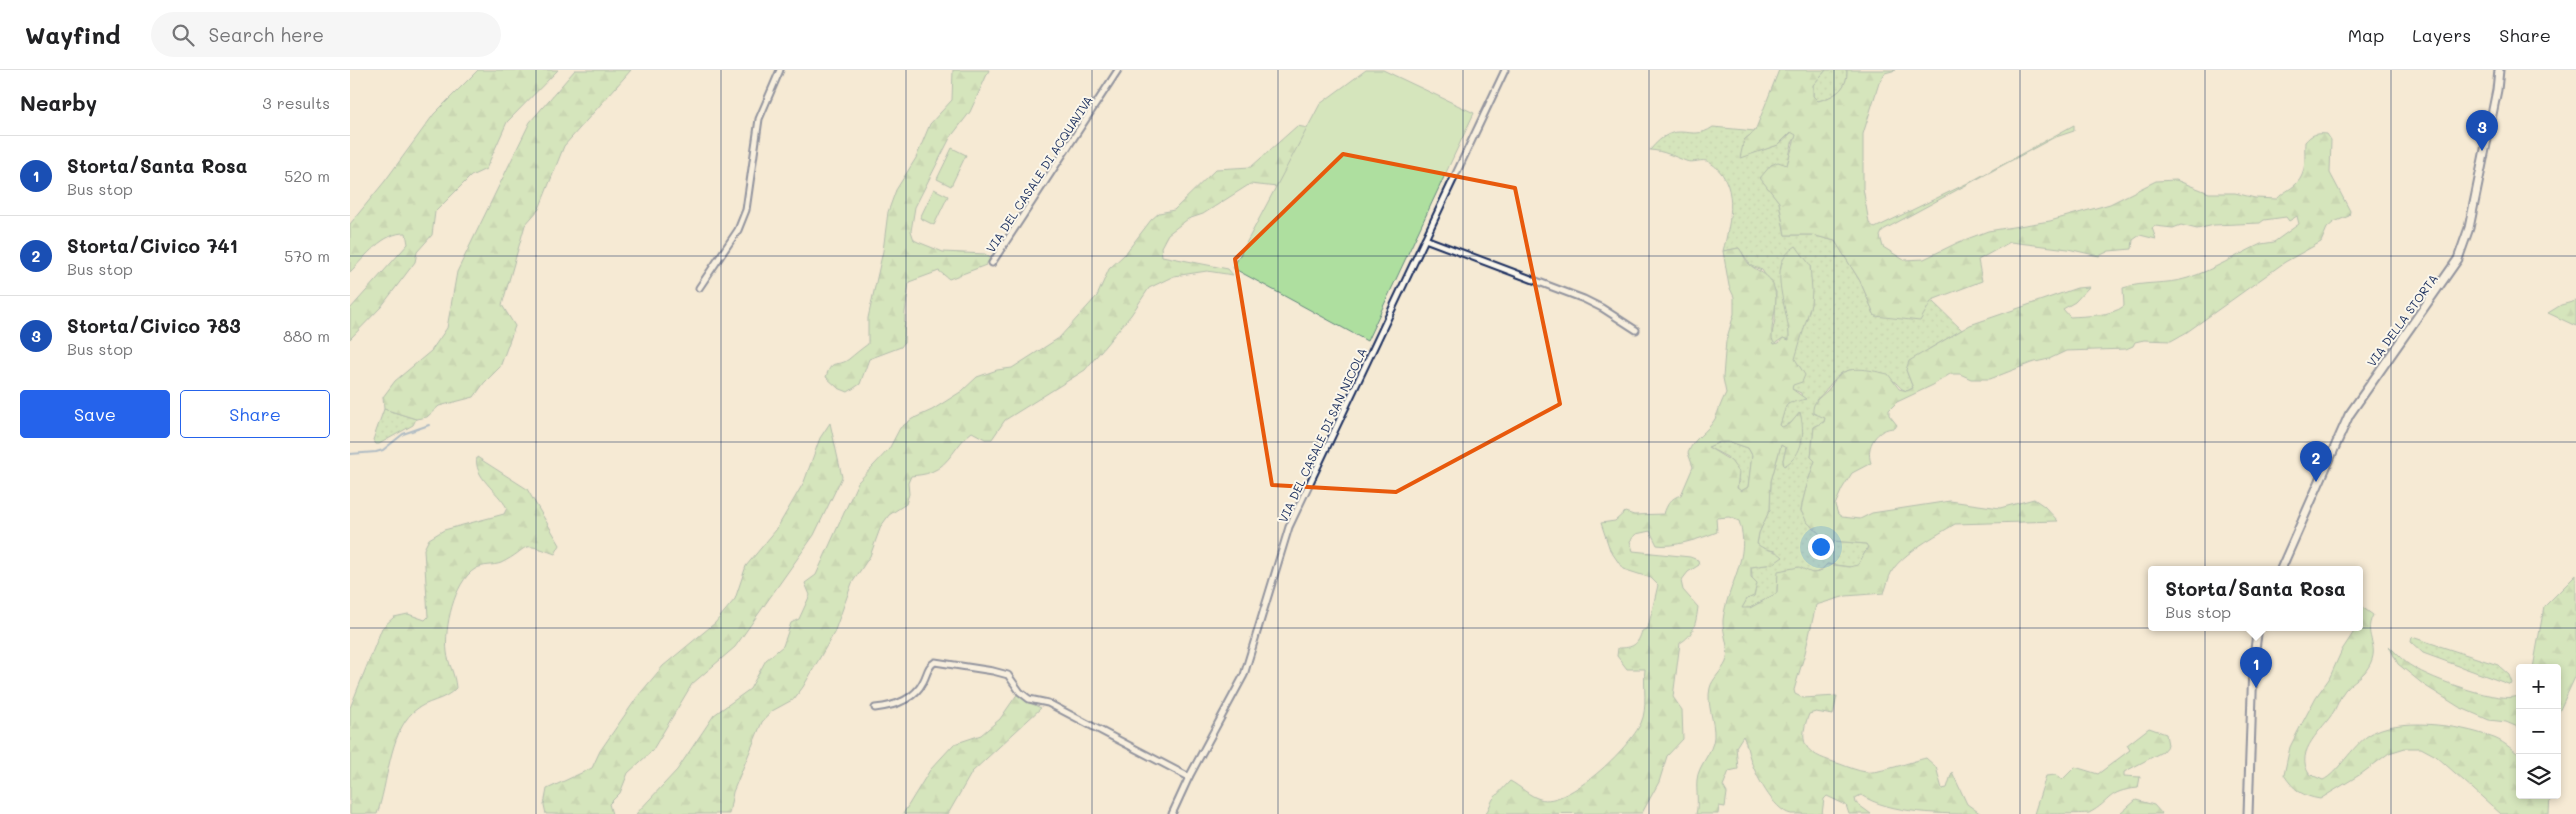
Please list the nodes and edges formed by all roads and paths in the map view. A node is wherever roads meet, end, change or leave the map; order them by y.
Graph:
1 (780, 70) edge
2 (1118, 70) edge
3 (1505, 70) edge
4 (2499, 70) edge
5 (1425, 239) junction
6 (992, 263) dead end
7 (699, 288) dead end
8 (1636, 330) dead end
9 (2282, 566) edge
10 (2258, 631) edge
11 (875, 708) dead end
12 (1189, 777) junction
13 (1172, 814) edge
14 (2248, 814) edge

1 - 7 street
2 - 6 street, VIA DEL CASALE DI ACQUAVIVA
3 - 5 street, VIA DEL CASALE DI SAN NICOLA
4 - 9 main road, VIA DELLA STORTA
5 - 8 street
5 - 12 street, VIA DEL CASALE DI SAN NICOLA
10 - 14 main road
11 - 12 street
12 - 13 street, VIA DEL CASALE DI SAN NICOLA

